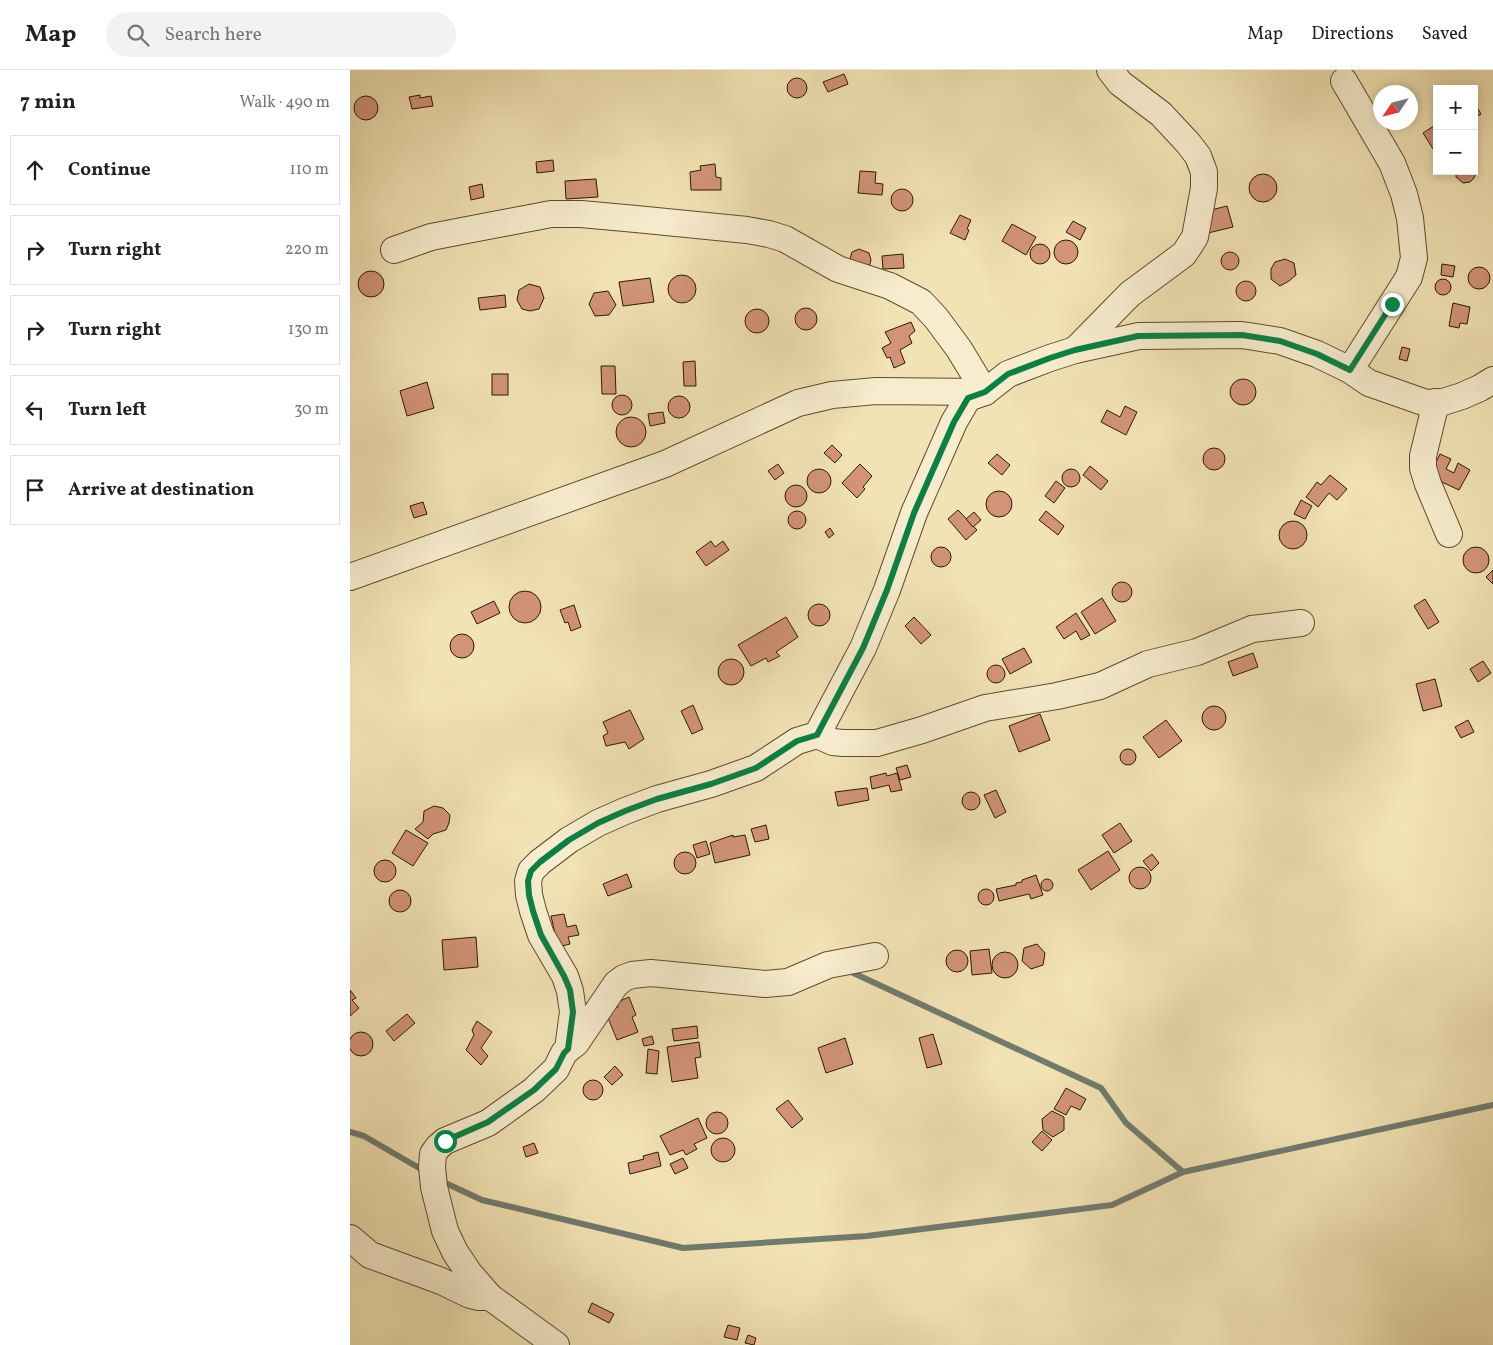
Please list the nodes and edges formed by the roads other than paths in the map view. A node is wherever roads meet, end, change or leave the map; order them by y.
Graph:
1 (1110, 70) edge
2 (1344, 81) dead end
3 (394, 250) dead end
4 (1075, 350) junction
5 (1350, 370) junction
6 (1493, 380) edge
7 (985, 392) junction
8 (1436, 402) junction
9 (1449, 534) dead end
10 (350, 577) edge
11 (1301, 623) dead end
12 (817, 735) junction
13 (874, 956) dead end
14 (568, 1049) junction
15 (350, 1238) edge
16 (490, 1297) junction
17 (556, 1345) edge

1 - 4 street
2 - 5 street
3 - 7 street
4 - 5 street
4 - 7 street
5 - 8 street
6 - 8 street
7 - 10 street
7 - 12 street
8 - 9 street
11 - 12 street
12 - 14 street
13 - 14 street
14 - 16 street
15 - 16 street
16 - 17 street

